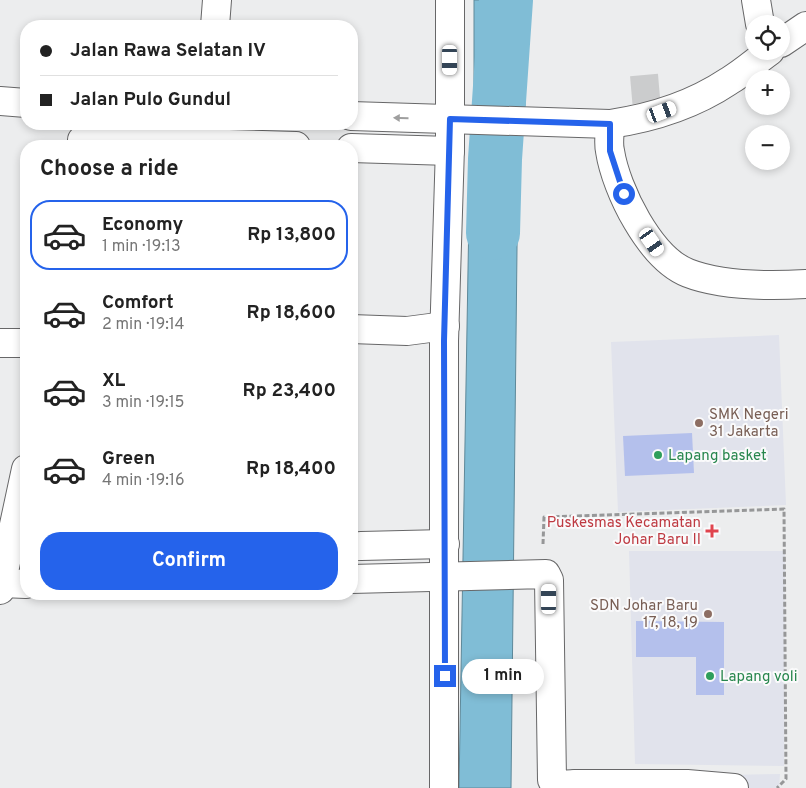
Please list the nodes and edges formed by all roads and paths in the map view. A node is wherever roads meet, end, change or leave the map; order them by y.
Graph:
1 (217, 0) edge
2 (450, 0) edge
3 (756, 0) edge
4 (758, 15) edge
5 (215, 20) edge
6 (806, 26) edge
7 (790, 37) edge
8 (757, 60) edge
9 (0, 100) edge
10 (20, 102) edge
11 (358, 117) edge
12 (610, 124) junction
13 (453, 132) junction
14 (82, 137) edge
15 (148, 140) edge
16 (358, 147) edge
17 (806, 284) edge
18 (445, 326) junction
19 (358, 329) edge
20 (0, 343) edge
21 (20, 343) edge
22 (20, 510) edge
23 (446, 544) junction
24 (361, 546) dead end
25 (539, 573) junction
26 (448, 577) junction
27 (358, 578) edge
28 (9, 586) edge
29 (576, 786) edge
30 (444, 788) edge
31 (734, 788) edge
32 (777, 788) edge

1 - 5 street
2 - 13 street
3 - 4 street
6 - 7 street
8 - 12 street
9 - 10 street
13 -> 11 street
12 - 13 street
12 - 17 street
13 - 16 street
13 - 18 street
14 - 15 street
18 - 19 street
18 - 23 street
20 - 21 street
22 - 28 street
23 - 24 street
23 - 26 street
25 - 26 street
25 - 29 street
25 - 32 path
26 - 27 street
26 - 30 street
29 - 31 street

